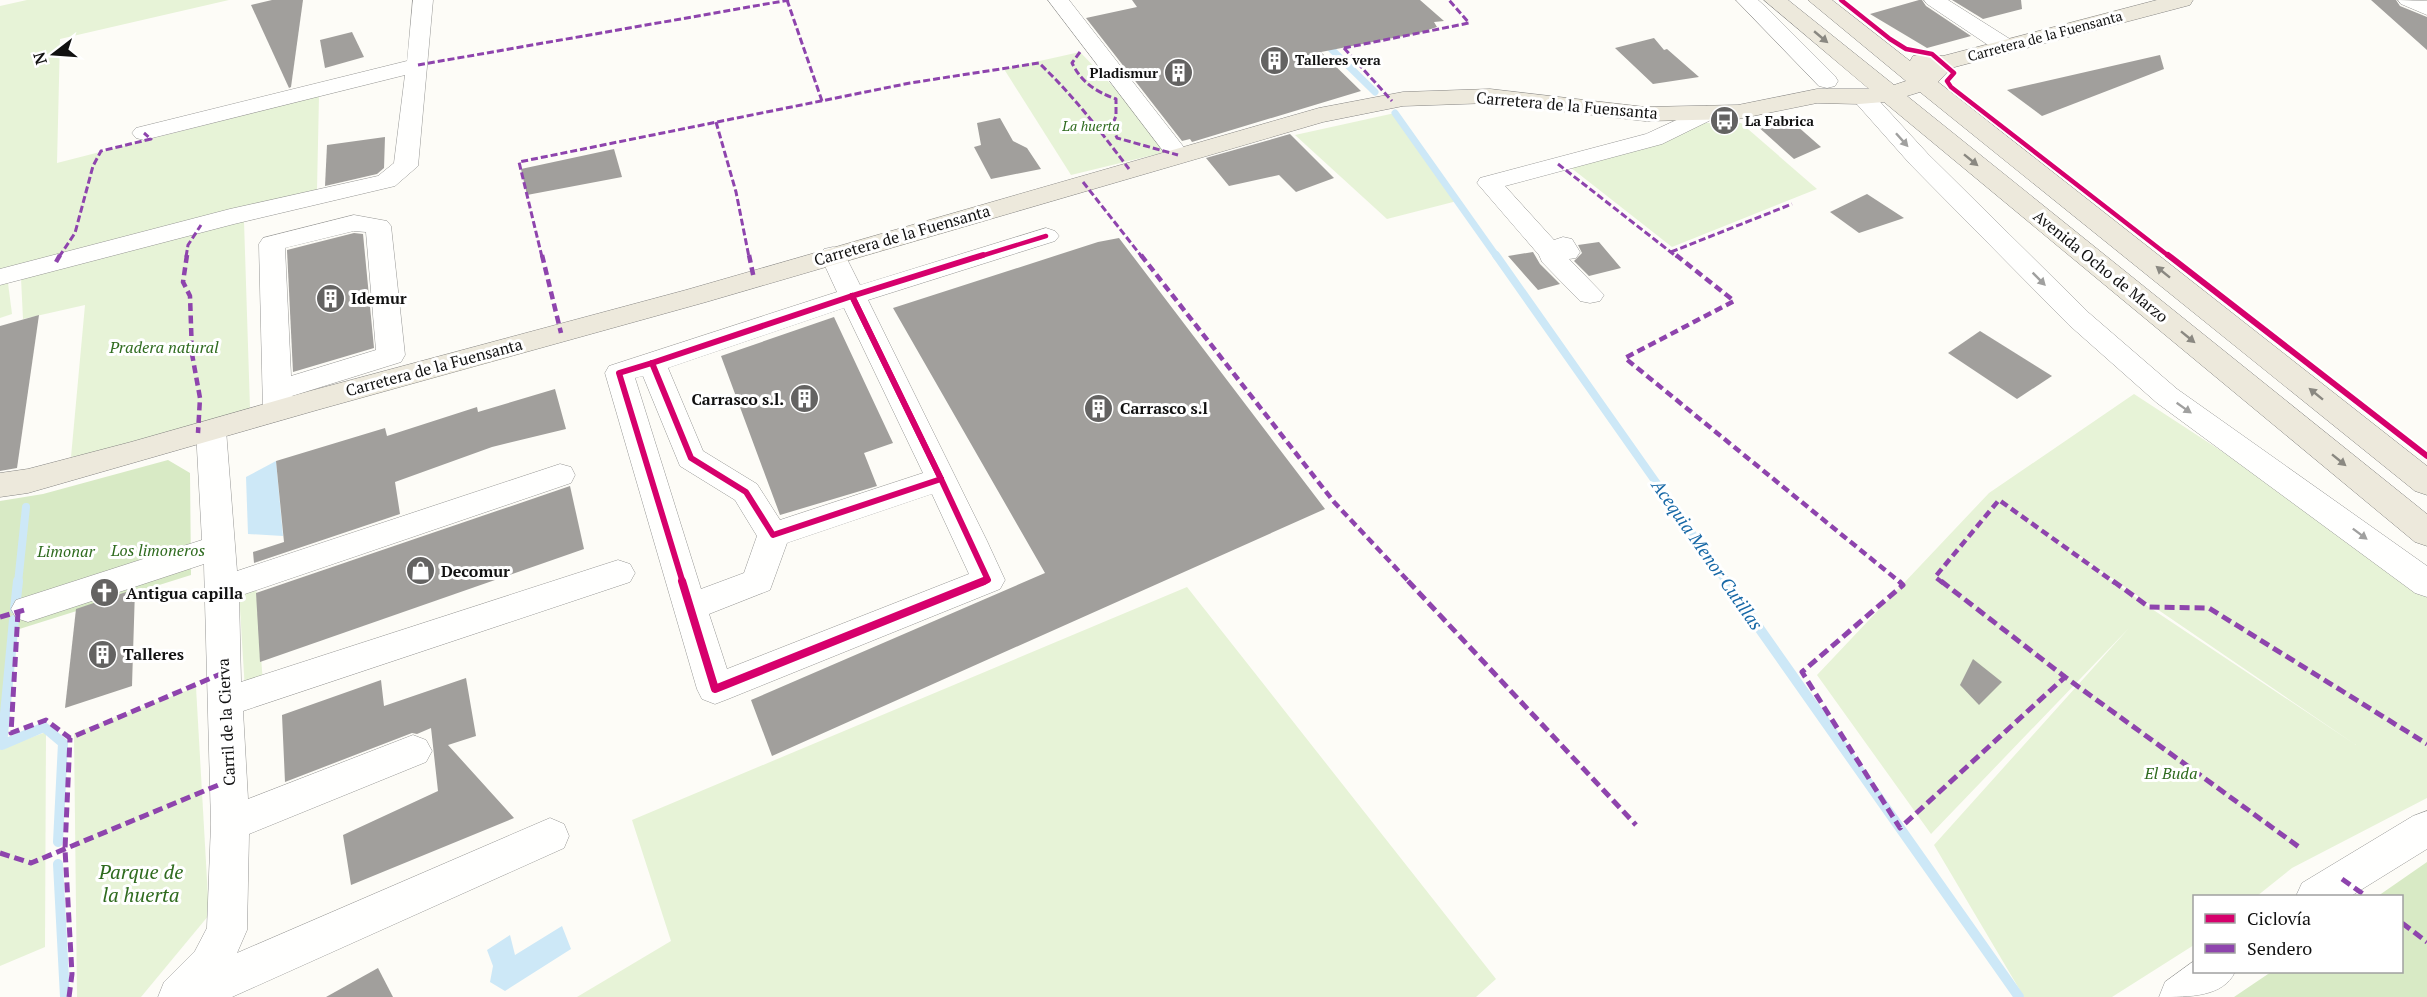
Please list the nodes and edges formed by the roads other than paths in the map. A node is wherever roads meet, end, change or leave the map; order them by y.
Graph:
1 (423, 0) edge
2 (1059, 0) edge
3 (1746, 0) edge
4 (1775, 0) edge
5 (1819, 0) edge
6 (1934, 0) edge
7 (2182, 0) edge
8 (2408, 0) edge
9 (2427, 9) edge
10 (2005, 46) junction
11 (1896, 60) junction
12 (418, 65) junction
13 (1856, 66) junction
14 (1934, 72) junction
15 (1822, 88) junction
16 (1877, 95) junction
17 (1707, 113) junction
18 (144, 133) dead end
19 (1178, 155) junction
20 (1046, 236) dead end
21 (834, 255) junction
22 (0, 277) edge
23 (1590, 295) dead end
24 (852, 296) junction
25 (652, 363) junction
26 (278, 400) junction
27 (211, 430) junction
28 (560, 475) dead end
29 (2427, 483) edge
30 (0, 485) edge
31 (2427, 533) edge
32 (773, 535) junction
33 (219, 547) junction
34 (618, 573) dead end
35 (2427, 584) edge
36 (222, 589) junction
37 (691, 608) junction
38 (28, 609) dead end
39 (225, 702) junction
40 (414, 752) dead end
41 (230, 824) junction
42 (2427, 828) edge
43 (550, 836) dead end
44 (2319, 895) edge
45 (2213, 973) edge
46 (179, 997) edge
47 (185, 997) edge
48 (2180, 997) edge

1 - 12 street
2 - 19 street
3 - 15 street
4 -> 13 main road, Avenida Ocho de Marzo
5 - 11 main road, Avenida Ocho de Marzo
6 - 10 street
7 - 10 main road, Carretera de la Fuensanta
8 - 9 street
10 - 14 main road, Carretera de la Fuensanta
11 - 13 main road
11 - 14 main road, Avenida Ocho de Marzo
12 - 18 street
12 - 22 street
13 - 15 main road
13 - 16 main road, Avenida Ocho de Marzo
14 - 16 main road, Carretera de la Fuensanta
29 -> 14 main road, Avenida Ocho de Marzo
15 - 16 main road
15 - 17 main road, Carretera de la Fuensanta
16 -> 31 main road, Avenida Ocho de Marzo
16 -> 35 street
17 - 19 main road, Carretera de la Fuensanta
17 - 23 street
19 - 21 main road, Carretera de la Fuensanta
20 - 24 street
21 - 24 street
21 - 26 main road, Carretera de la Fuensanta
24 - 25 street
24 - 32 street
24 - 37 street
25 - 32 street
25 - 37 street
26 - 26 street
26 - 27 main road, Carretera de la Fuensanta
27 - 30 main road, Carretera de la Fuensanta
27 - 33 street, Carril de la Cierva
28 - 36 street
32 - 37 street
33 - 36 street, Carril de la Cierva
33 - 38 street
34 - 39 street
36 - 39 street, Carril de la Cierva
39 - 41 street, Carril de la Cierva
40 - 41 street
41 - 46 street, Carril de la Cierva
42 - 44 street
43 - 47 street
45 - 48 street

